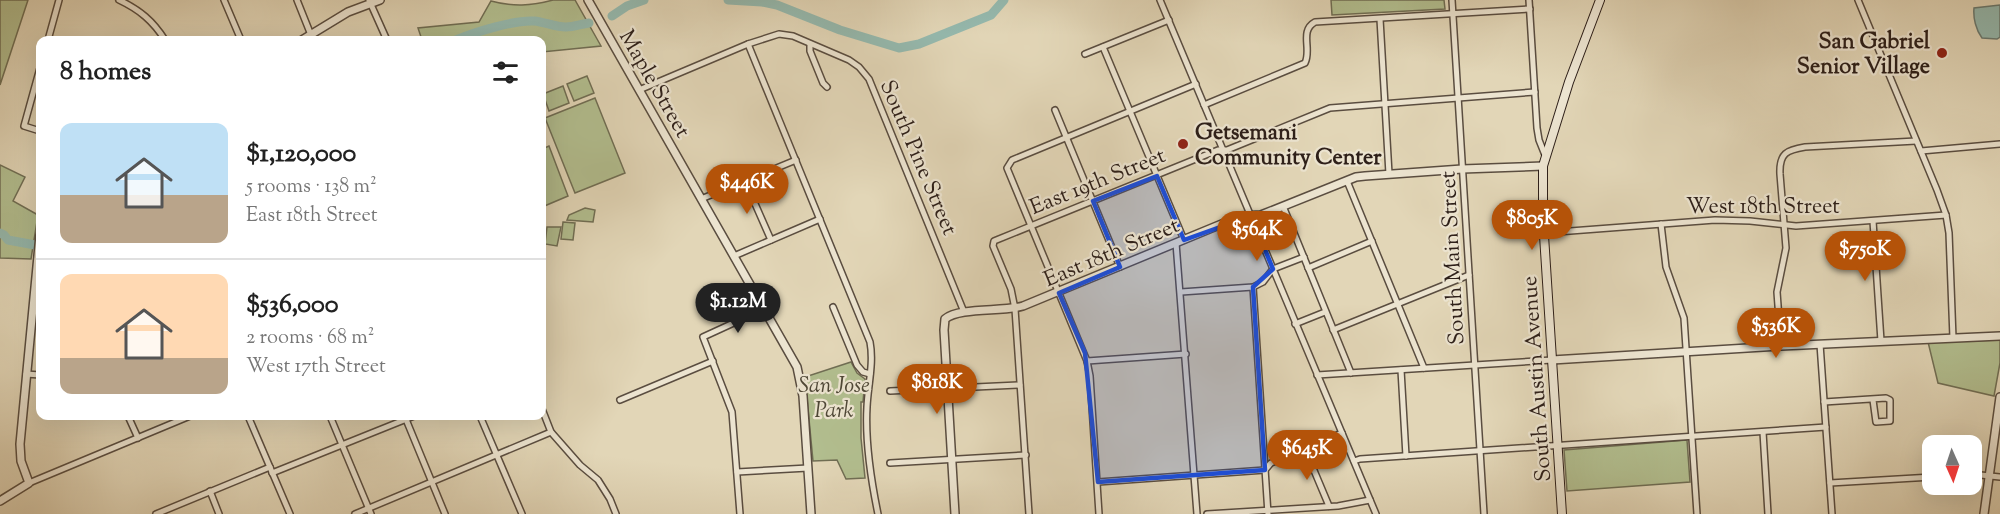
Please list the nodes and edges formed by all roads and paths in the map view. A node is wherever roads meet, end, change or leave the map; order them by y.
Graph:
1 (59, 0) edge
2 (119, 0) edge
3 (224, 0) edge
4 (297, 0) edge
5 (380, 0) edge
6 (588, 0) edge
7 (1160, 0) edge
8 (1452, 0) edge
9 (1529, 0) edge
10 (1600, 0) edge
11 (1858, 0) edge
12 (370, 2) edge
13 (1530, 9) junction
14 (1453, 14) junction
15 (1380, 19) junction
16 (1169, 20) junction
17 (311, 35) joint
18 (49, 36) edge
19 (162, 36) edge
20 (239, 36) edge
21 (385, 36) edge
22 (748, 44) junction
23 (810, 44) junction
24 (1103, 47) junction
25 (1085, 54) dead end
26 (36, 82) edge
27 (1196, 84) junction
28 (827, 87) dead end
29 (639, 90) junction
30 (1535, 92) junction
31 (1458, 98) junction
32 (1385, 102) junction
33 (1204, 105) junction
34 (1055, 110) dead end
35 (1130, 111) junction
36 (36, 130) edge
37 (1066, 137) junction
38 (1916, 141) junction
39 (2000, 144) edge
40 (1222, 150) junction
41 (1921, 151) junction
42 (1545, 155) junction
43 (796, 160) junction
44 (1543, 166) junction
45 (1462, 169) junction
46 (1389, 174) junction
47 (1156, 176) junction
48 (745, 181) junction
49 (1347, 181) junction
50 (701, 199) junction
51 (1093, 201) junction
52 (1283, 206) junction
53 (1946, 215) junction
54 (1251, 216) junction
55 (820, 219) junction
56 (1873, 221) junction
57 (1661, 224) junction
58 (1784, 226) junction
59 (1031, 227) junction
60 (1544, 232) junction
61 (771, 240) junction
62 (1372, 241) junction
63 (1180, 242) junction
64 (734, 256) junction
65 (1304, 257) junction
66 (1120, 267) junction
67 (1308, 268) junction
68 (1273, 269) junction
69 (1469, 275) junction
70 (1253, 287) junction
71 (1181, 292) junction
72 (1059, 293) junction
73 (1399, 305) junction
74 (834, 307) dead end
75 (764, 309) junction
76 (1015, 309) junction
77 (964, 312) junction
78 (1325, 312) junction
79 (36, 313) edge
80 (1295, 324) junction
81 (1333, 330) junction
82 (2000, 336) edge
83 (1953, 338) junction
84 (1881, 341) junction
85 (1820, 344) junction
86 (1781, 346) junction
87 (1686, 352) junction
88 (1186, 354) junction
89 (1552, 360) junction
90 (713, 361) junction
91 (1087, 361) junction
92 (1474, 365) junction
93 (1424, 368) junction
94 (1401, 370) junction
95 (1351, 373) junction
96 (26, 374) junction
97 (870, 374) junction
98 (36, 375) edge
99 (1317, 375) junction
100 (1020, 385) junction
101 (948, 388) junction
102 (890, 391) dead end
103 (2000, 398) edge
104 (620, 400) dead end
105 (1873, 400) junction
106 (1824, 402) junction
107 (130, 420) edge
108 (181, 420) edge
109 (250, 420) edge
110 (332, 420) edge
111 (398, 420) edge
112 (406, 420) edge
113 (482, 420) edge
114 (546, 420) edge
115 (1826, 428) junction
116 (551, 432) junction
117 (1763, 432) junction
118 (1341, 433) junction
119 (1692, 437) junction
120 (138, 438) junction
121 (342, 445) junction
122 (1558, 446) junction
123 (1305, 449) junction
124 (1480, 451) junction
125 (497, 455) junction
126 (1026, 455) junction
127 (1406, 456) junction
128 (951, 459) junction
129 (1354, 461) junction
130 (890, 464) dead end
131 (808, 468) junction
132 (271, 470) junction
133 (1265, 470) junction
134 (736, 472) junction
135 (1982, 475) edge
136 (1989, 475) junction
137 (1194, 476) junction
138 (2000, 477) edge
139 (1922, 478) edge
140 (432, 482) junction
141 (1098, 482) junction
142 (29, 483) junction
143 (1830, 483) junction
144 (210, 491) junction
145 (1370, 500) junction
146 (0, 501) edge
147 (1329, 506) junction
148 (1338, 506) junction
149 (370, 511) edge
150 (1268, 512) edge
151 (156, 514) edge
152 (219, 514) edge
153 (290, 514) edge
154 (355, 514) edge
155 (445, 514) edge
156 (522, 514) edge
157 (616, 514) edge
158 (740, 514) edge
159 (811, 514) edge
160 (878, 514) edge
161 (955, 514) edge
162 (1029, 514) edge
163 (1099, 514) edge
164 (1197, 514) edge
165 (1208, 514) edge
166 (1339, 514) edge
167 (1376, 514) edge
168 (1484, 514) edge
169 (1562, 514) edge
170 (1697, 514) edge
171 (1768, 514) edge
172 (1832, 514) edge
173 (1984, 514) edge

1 - 18 street
2 - 19 street
3 - 20 street
4 - 17 street
5 - 12 street
6 - 29 street, Maple Street
7 - 16 street
8 - 14 street, South Main Street
9 - 13 street
10 - 42 main road, South Austin Avenue
11 - 38 street
12 - 17 street
12 - 21 street
13 - 14 street
13 - 30 street
14 - 15 street
14 - 31 street, South Main Street
15 - 32 street
15 - 33 street
16 - 24 street
16 - 27 street
22 - 23 street, South Pine Street
22 - 29 street, South Pine Street
22 - 43 street
23 - 28 street
23 - 77 street, South Pine Street
24 - 25 street
24 - 35 street
26 - 36 street
27 - 33 street
27 - 35 street
29 - 50 street, Maple Street
30 - 31 street, East 19th Street
30 - 42 street
31 - 32 street, East 19th Street
31 - 45 street, South Main Street
32 - 40 street, East 19th Street
32 - 46 street
33 - 40 street
34 - 37 street
35 - 37 street
35 - 47 street
37 - 51 street
37 - 59 street
38 - 41 street
38 - 58 street
39 - 41 street
40 - 47 street, East 19th Street
40 - 54 street
41 - 53 street
42 - 44 main road, South Austin Avenue
43 - 48 street
43 - 55 street
44 - 45 street
44 - 60 main road, South Austin Avenue
45 - 46 street, East 18th Street
45 - 69 street, South Main Street
46 - 49 street, East 18th Street
47 - 51 street, East 19th Street
47 - 63 street
48 - 50 street
48 - 61 street
49 - 52 street, East 18th Street
49 - 62 street
50 - 64 street, Maple Street
51 - 59 street, East 19th Street
51 - 66 street
52 - 54 street, East 18th Street
52 - 65 street
53 - 56 street, West 18th Street
53 - 83 street
54 - 63 street, East 18th Street
54 - 68 street
55 - 61 street
55 - 97 street
56 - 58 street, West 18th Street
56 - 84 street
57 - 58 street, West 18th Street
57 - 60 street, West 18th Street
57 - 87 street
58 - 86 street
59 - 72 street
59 - 76 street, East 19th Street
60 - 89 main road, South Austin Avenue
61 - 64 street
62 - 67 street
62 - 73 street
63 - 66 street, East 18th Street
63 - 71 street
64 - 75 street, Maple Street
65 - 67 street
65 - 68 street
66 - 72 street, East 18th Street
67 - 78 street
68 - 70 street
68 - 80 street
69 - 73 street
69 - 92 street, South Main Street
70 - 71 street
70 - 133 street
71 - 88 street
72 - 76 street, East 18th Street
72 - 91 street
73 - 81 street
73 - 93 street
74 - 97 street
75 - 90 street
75 - 131 street, Maple Street
76 - 77 street, East 18th Street
76 - 100 street
77 - 101 street, East 18th Street
78 - 80 street
78 - 81 street
79 - 96 street
80 - 99 street
81 - 95 street
82 - 83 street
83 - 84 street
84 - 85 street
85 - 86 street
85 - 106 street
86 - 87 street
87 - 89 street
87 - 119 street
88 - 91 street
88 - 137 street
89 - 92 street
89 - 122 main road, South Austin Avenue
90 - 104 street
90 - 134 street
91 - 141 street
92 - 93 street
92 - 124 street, South Main Street
93 - 94 street
94 - 95 street
94 - 127 street
95 - 99 street
96 - 98 street
96 - 142 street
97 - 160 street
99 - 118 street
100 - 101 street
100 - 126 street
101 - 102 street
101 - 128 street
103 - 136 street
105 - 105 street
105 - 106 street
106 - 115 street
107 - 120 street
108 - 120 street
109 - 132 street
110 - 121 street
111 - 121 street
112 - 140 street
113 - 125 street
114 - 116 street
115 - 117 street
115 - 143 street
116 - 125 street
116 - 157 street
117 - 119 street
117 - 171 street
118 - 123 street
118 - 129 street
119 - 122 street
119 - 170 street
120 - 142 street
121 - 132 street
121 - 149 street
122 - 124 street
122 - 169 main road, South Austin Avenue
123 - 133 street
123 - 147 street
124 - 127 street
124 - 168 street, South Main Street
125 - 140 street
125 - 156 street
126 - 128 street
126 - 162 street
127 - 129 street
128 - 130 street
128 - 161 street
129 - 145 street
131 - 134 street
131 - 159 street, Maple Street
132 - 144 street
132 - 153 street
133 - 137 street
133 - 150 street
134 - 158 street
135 - 136 street
136 - 138 street
136 - 173 street
137 - 141 street
137 - 164 street
139 - 143 street
140 - 149 street
140 - 155 street
141 - 163 street
142 - 146 street
143 - 172 street
144 - 151 street
144 - 152 street
145 - 148 street
145 - 167 street
147 - 148 street
147 - 150 street
148 - 166 street
149 - 154 street
150 - 165 street

